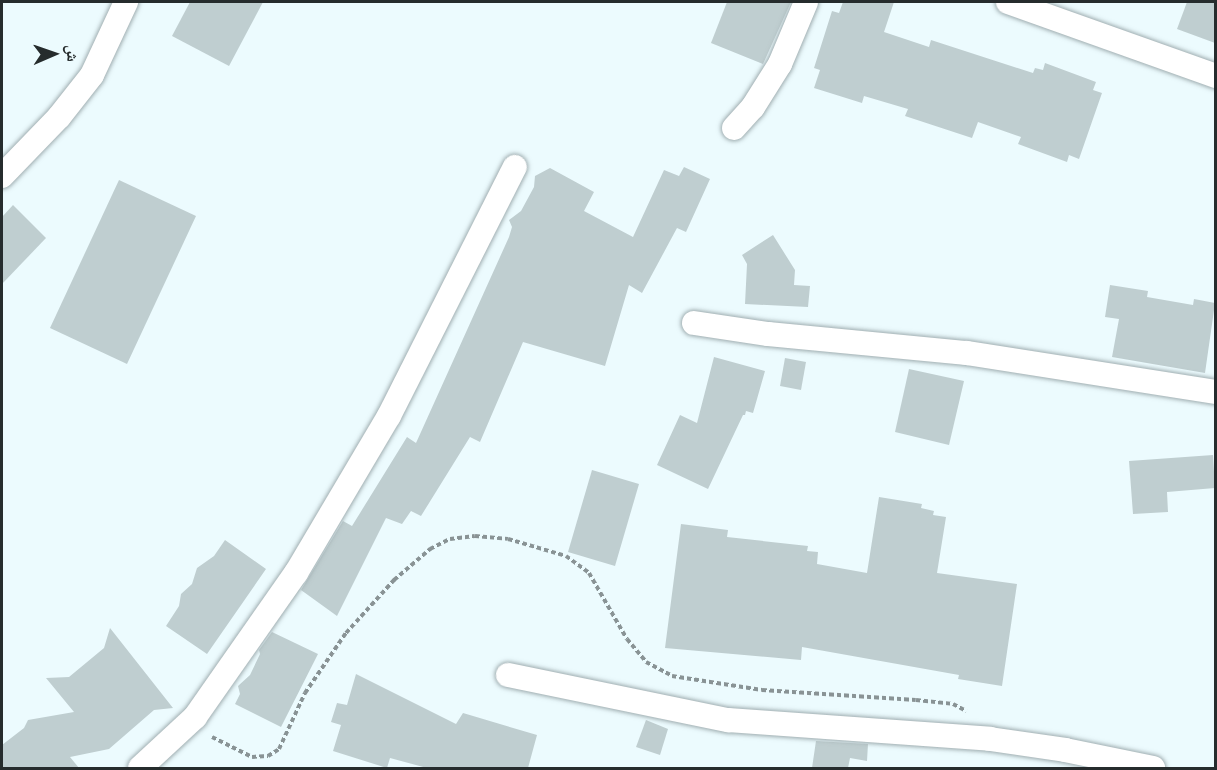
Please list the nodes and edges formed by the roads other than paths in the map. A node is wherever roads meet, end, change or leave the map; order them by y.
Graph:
1 (126, 2) edge
2 (806, 2) edge
3 (1008, 2) edge
4 (1215, 76) edge
5 (734, 128) dead end
6 (515, 167) dead end
7 (2, 176) edge
8 (694, 323) dead end
9 (1215, 392) edge
10 (508, 675) dead end
11 (141, 768) edge
12 (1153, 768) edge

1 - 7 street
2 - 5 street
3 - 4 street
6 - 11 street
8 - 9 street
10 - 12 street

